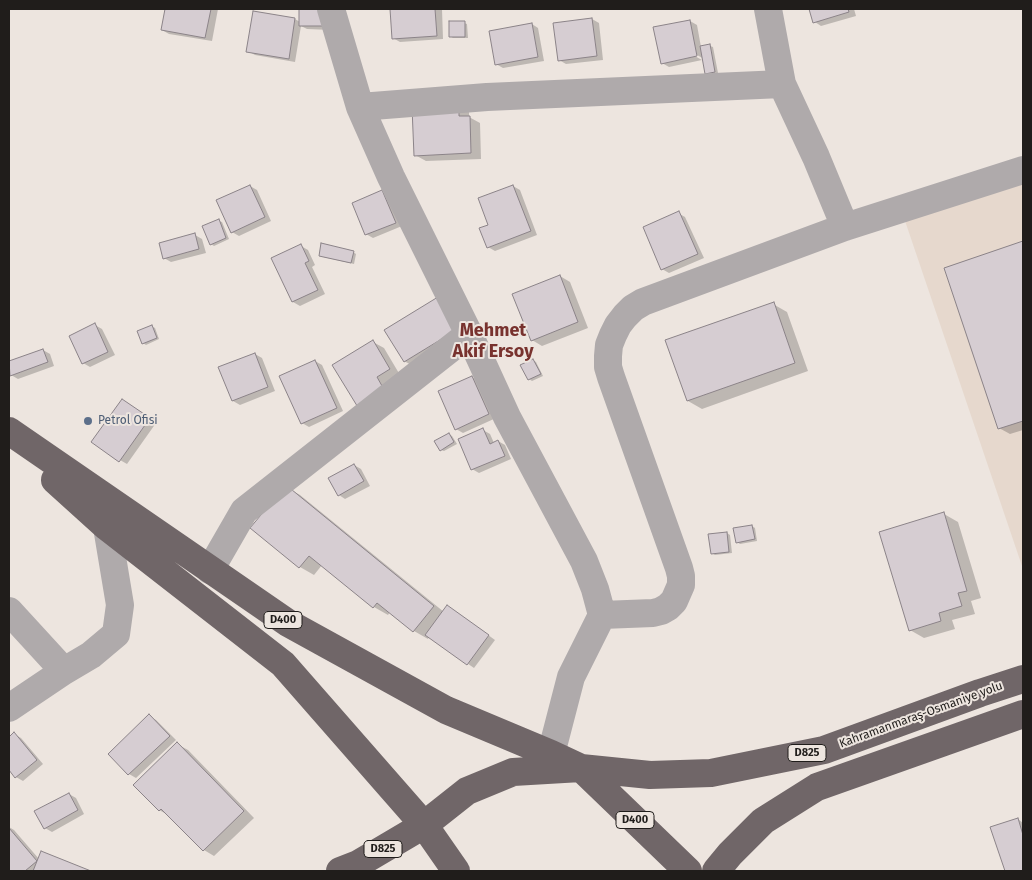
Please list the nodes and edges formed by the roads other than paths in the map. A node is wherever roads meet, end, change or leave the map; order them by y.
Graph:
1 (331, 9) edge
2 (768, 9) edge
3 (782, 84) junction
4 (360, 107) junction
5 (1023, 170) edge
6 (845, 227) junction
7 (469, 334) junction
8 (9, 431) edge
9 (9, 439) edge
10 (107, 527) junction
11 (210, 570) junction
12 (9, 611) edge
13 (602, 615) junction
14 (64, 671) junction
15 (1023, 679) edge
16 (9, 708) edge
17 (1023, 714) edge
18 (551, 754) junction
19 (581, 768) junction
20 (424, 824) junction
21 (340, 871) edge
22 (456, 871) edge
23 (688, 871) edge
24 (716, 871) edge

1 - 4 street
2 - 3 street
3 - 4 street
3 - 6 street
4 - 7 street
5 - 6 street
6 - 13 street
7 - 11 street
7 - 13 street
8 - 11 highway, D400
9 - 10 highway, D400
10 - 14 street
10 - 20 highway, D400
11 - 18 highway, D400
12 - 14 street
13 - 18 street
14 - 16 street
15 - 19 highway, Kahramanmaraş-Osmaniye yolu / D825
17 - 24 highway
18 - 19 highway, D400
19 - 20 highway, Kahramanmaraş-Osmaniye yolu / D825
19 - 23 highway, D400
20 - 21 highway, Kahramanmaraş-Osmaniye yolu / D825
20 - 22 highway, D400

